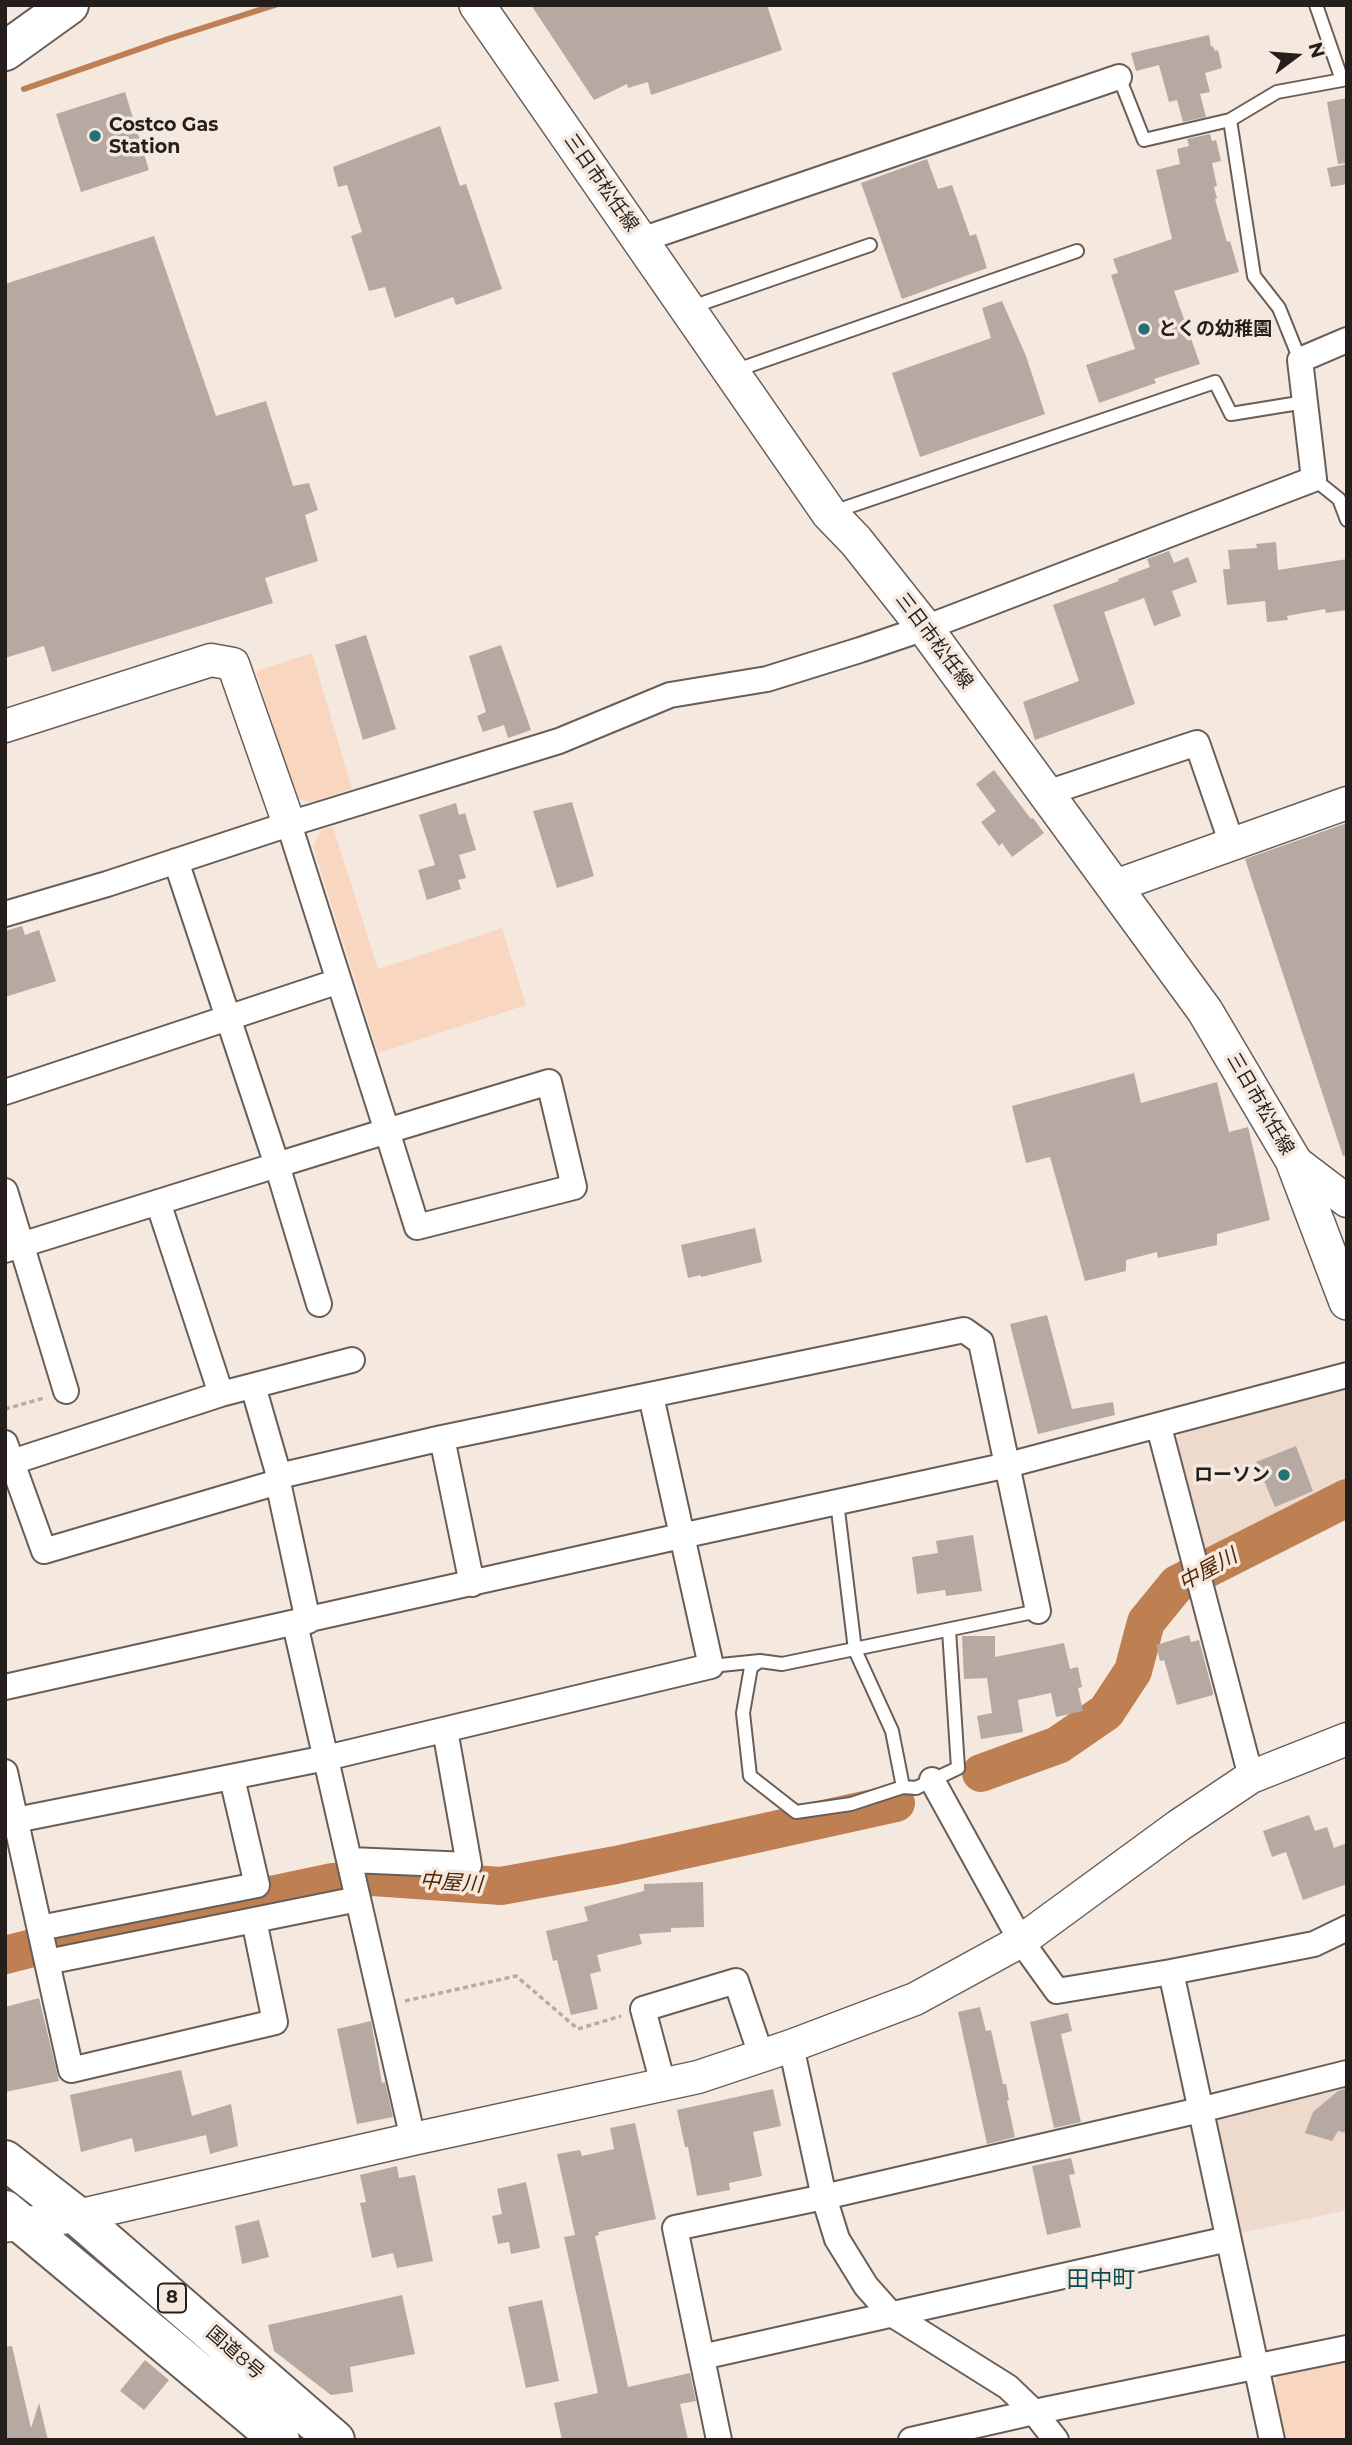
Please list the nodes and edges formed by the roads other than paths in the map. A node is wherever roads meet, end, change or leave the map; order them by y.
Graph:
1 (69, 5) edge
2 (477, 5) edge
3 (1316, 5) edge
4 (5, 51) edge
5 (1119, 77) joint
6 (1230, 120) junction
7 (641, 240) junction
8 (870, 245) dead end
9 (1077, 251) dead end
10 (688, 308) junction
11 (1347, 340) edge
12 (1300, 360) junction
13 (733, 372) junction
14 (1304, 402) junction
15 (1314, 479) junction
16 (829, 513) junction
17 (1347, 520) edge
18 (925, 628) junction
19 (5, 726) edge
20 (1047, 793) junction
21 (1347, 803) edge
22 (289, 824) junction
23 (1232, 844) junction
24 (176, 860) junction
25 (1115, 886) junction
26 (5, 914) edge
27 (339, 981) junction
28 (228, 1017) junction
29 (5, 1092) edge
30 (387, 1131) junction
31 (1293, 1160) junction
32 (277, 1165) junction
33 (5, 1191) edge
34 (158, 1202) junction
35 (1347, 1202) edge
36 (13, 1247) edge
37 (1347, 1302) edge
38 (319, 1304) dead end
39 (352, 1360) dead end
40 (1347, 1375) edge
41 (253, 1386) junction
42 (66, 1391) road end
43 (221, 1394) junction
44 (651, 1396) junction
45 (1159, 1427) junction
46 (442, 1438) junction
47 (9, 1452) edge
48 (1007, 1465) junction
49 (279, 1479) junction
50 (837, 1502) junction
51 (681, 1536) junction
52 (472, 1584) junction
53 (1038, 1611) joint
54 (301, 1622) junction
55 (949, 1630) junction
56 (855, 1650) junction
57 (760, 1661) junction
58 (711, 1666) junction
59 (5, 1687) edge
60 (444, 1730) junction
61 (1347, 1739) edge
62 (326, 1758) junction
63 (5, 1773) edge
64 (1251, 1777) junction
65 (232, 1778) junction
66 (932, 1780) junction
67 (903, 1787) junction
68 (16, 1821) junction
69 (354, 1880) junction
70 (254, 1920) junction
71 (1347, 1928) edge
72 (1021, 1941) junction
73 (43, 1945) junction
74 (1171, 1972) junction
75 (776, 2050) junction
76 (1347, 2073) edge
77 (663, 2084) junction
78 (1200, 2110) junction
79 (413, 2139) junction
80 (5, 2160) edge
81 (824, 2197) junction
82 (77, 2216) junction
83 (10, 2220) edge
84 (1228, 2239) junction
85 (891, 2313) junction
86 (1347, 2348) edge
87 (702, 2357) junction
88 (1256, 2368) junction
89 (1034, 2412) junction
90 (281, 2440) edge
91 (335, 2440) edge
92 (719, 2440) edge
93 (911, 2440) edge
94 (1056, 2440) edge
95 (1272, 2440) edge

1 - 4 main road
2 - 7 main road, 三日市松任線
3 - 6 lane
5 - 6 lane
5 - 7 street
6 - 12 lane
7 - 10 main road, 三日市松任線
8 - 10 lane
9 - 13 lane
10 - 13 main road, 三日市松任線
11 - 12 street
12 - 14 street
13 - 16 main road, 三日市松任線
14 - 15 street
14 - 16 lane
15 - 17 lane
15 - 18 street
16 - 18 main road, 三日市松任線
18 - 20 main road, 三日市松任線
18 - 22 street
19 - 22 street
20 - 23 street
20 - 25 main road, 三日市松任線
21 - 23 street
22 - 24 street
22 - 27 street
23 - 25 street
24 - 26 street
24 - 28 street
25 - 31 main road, 三日市松任線
27 - 28 street
27 - 30 street
28 - 29 street
28 - 32 street
30 - 30 street
30 - 32 street
31 - 35 street
31 - 37 main road, 三日市松任線
32 - 34 street
32 - 38 street
33 - 36 street
34 - 36 street
34 - 43 street
36 - 42 street
39 - 41 street
40 - 45 street
41 - 43 street
41 - 49 street
43 - 47 street
44 - 46 street
44 - 48 street
44 - 51 street
45 - 48 street
45 - 64 street
46 - 49 street
46 - 52 street
47 - 49 street
48 - 50 street
48 - 53 street
49 - 54 street
50 - 51 street
50 - 56 lane
51 - 52 street
51 - 58 street
52 - 54 street
53 - 55 lane
54 - 59 street
54 - 62 street
55 - 56 lane
55 - 66 lane
56 - 57 lane
56 - 67 lane
57 - 58 lane
57 - 67 lane
58 - 60 street
60 - 62 street
60 - 69 street
61 - 64 street
62 - 65 street
62 - 69 street
63 - 68 street
64 - 72 street
65 - 68 street
65 - 73 street
66 - 67 lane
66 - 72 street
68 - 73 street
69 - 70 street
69 - 79 street
70 - 73 street
70 - 73 street
71 - 74 street
72 - 74 street
72 - 75 street
74 - 78 street
75 - 77 street
75 - 77 street
75 - 81 street
76 - 78 street
77 - 79 street
78 - 81 street
78 - 84 street
79 - 82 street
80 - 82 main road, 国道8号 / 8
81 - 85 street
81 - 87 street
82 - 83 street
82 - 91 main road, 国道8号 / 8
83 - 90 main road, 国道8号 / 8
84 - 85 street
84 - 88 street
85 - 87 street
85 - 89 street
86 - 88 street
87 - 92 street
88 - 89 street
88 - 95 street
89 - 93 street
89 - 94 street

